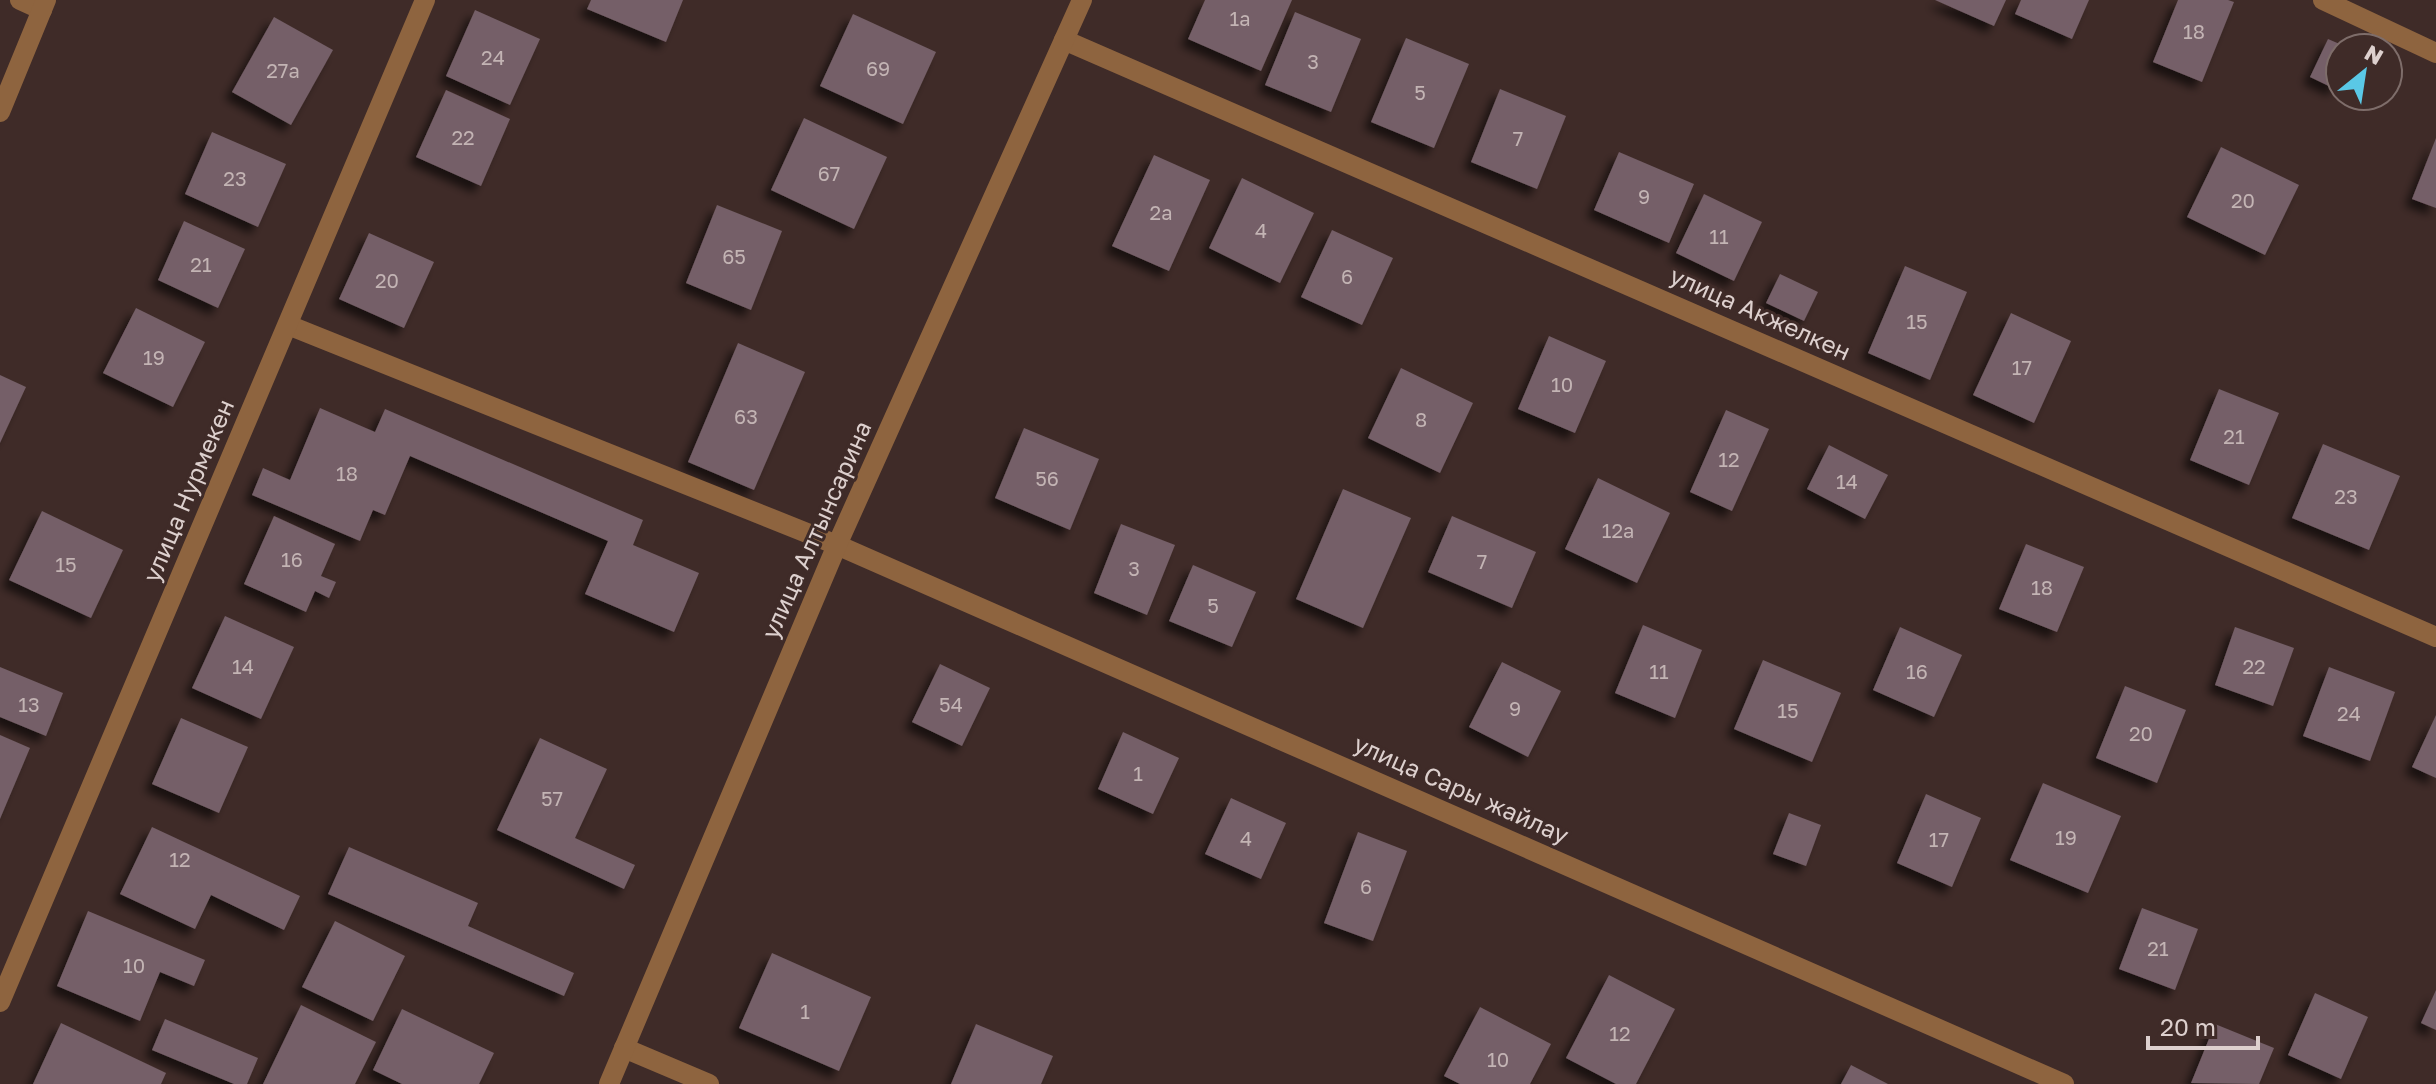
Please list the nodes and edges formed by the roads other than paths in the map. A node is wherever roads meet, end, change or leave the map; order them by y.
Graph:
1 (20, 0) edge
2 (425, 0) edge
3 (1082, 0) edge
4 (2323, 0) edge
5 (44, 5) edge
6 (1064, 40) junction
7 (2436, 53) edge
8 (0, 112) edge
9 (288, 325) junction
10 (837, 545) junction
11 (2436, 637) edge
12 (0, 1002) edge
13 (624, 1048) junction
14 (609, 1084) edge
15 (709, 1084) edge
16 (2064, 1084) edge

1 - 5 street
2 - 9 street, улица Нурмекен
3 - 6 street, улица Алтынсарина
4 - 7 street
5 - 8 street
6 - 10 street, улица Алтынсарина
6 - 11 street, улица Акжелкен
9 - 10 street, улица Сары жайлау
9 - 12 street, улица Нурмекен
10 - 13 street, улица Алтынсарина
10 - 16 street, улица Сары жайлау
13 - 14 street, улица Алтынсарина
13 - 15 street

